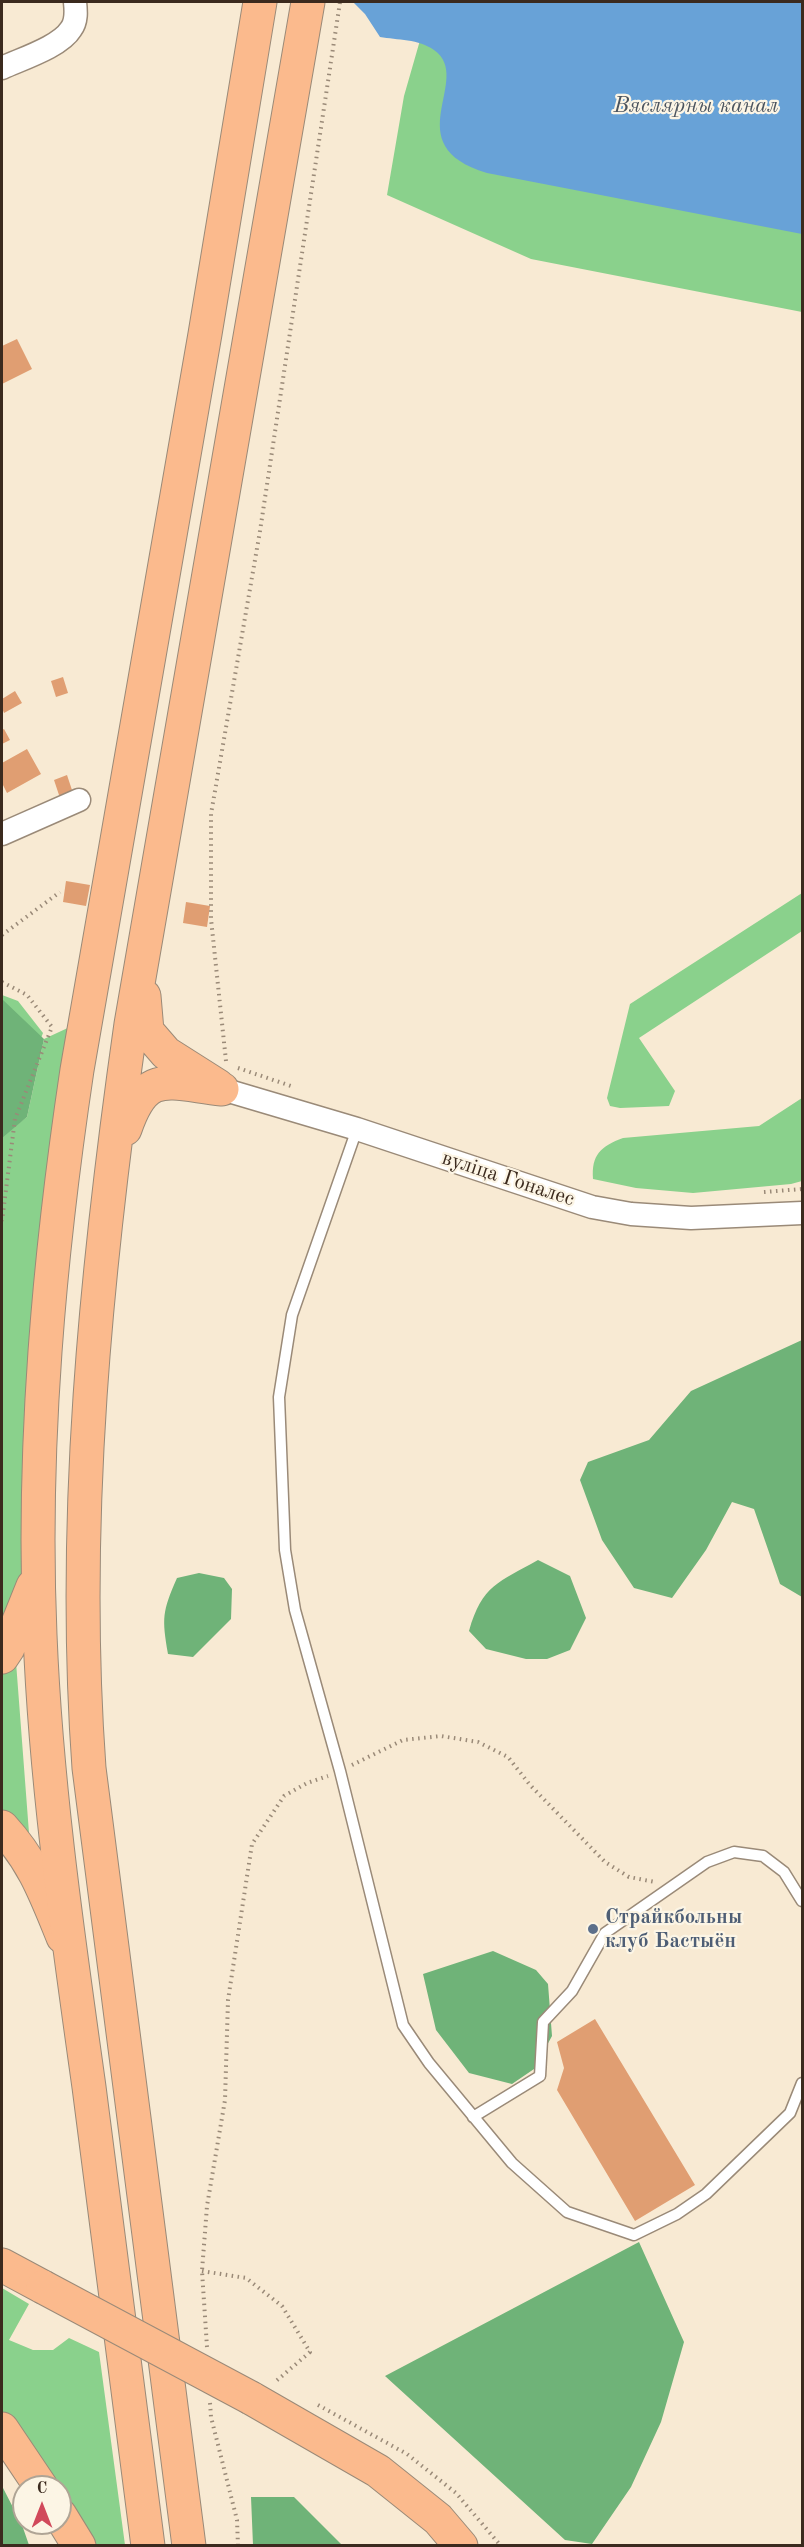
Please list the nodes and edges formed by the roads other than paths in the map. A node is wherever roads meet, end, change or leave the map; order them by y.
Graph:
1 (75, 2) edge
2 (260, 2) edge
3 (308, 2) edge
4 (2, 68) edge
5 (79, 800) dead end
6 (2, 834) edge
7 (142, 968) junction
8 (228, 1074) junction
9 (357, 1129) junction
10 (110, 1170) junction
11 (802, 1212) edge
12 (39, 1564) junction
13 (2, 1657) edge
14 (2, 1827) edge
15 (802, 1901) edge
16 (71, 1959) junction
17 (802, 2083) edge
18 (473, 2117) junction
19 (2, 2265) edge
20 (2, 2429) edge
21 (33, 2475) edge
22 (148, 2546) edge
23 (189, 2546) edge
24 (461, 2546) edge

1 - 4 street
2 - 12 main road
3 - 7 main road
5 - 6 street
7 - 8 main road
7 - 10 main road
8 - 9 street, вуліца Гоналес
8 - 10 main road
9 - 11 street, вуліца Гоналес
9 - 18 lane
10 - 23 main road
12 - 13 main road
12 - 16 main road
14 - 16 main road
15 - 18 lane
16 - 22 main road
17 - 18 lane
19 - 24 main road, bridge
20 - 21 main road

